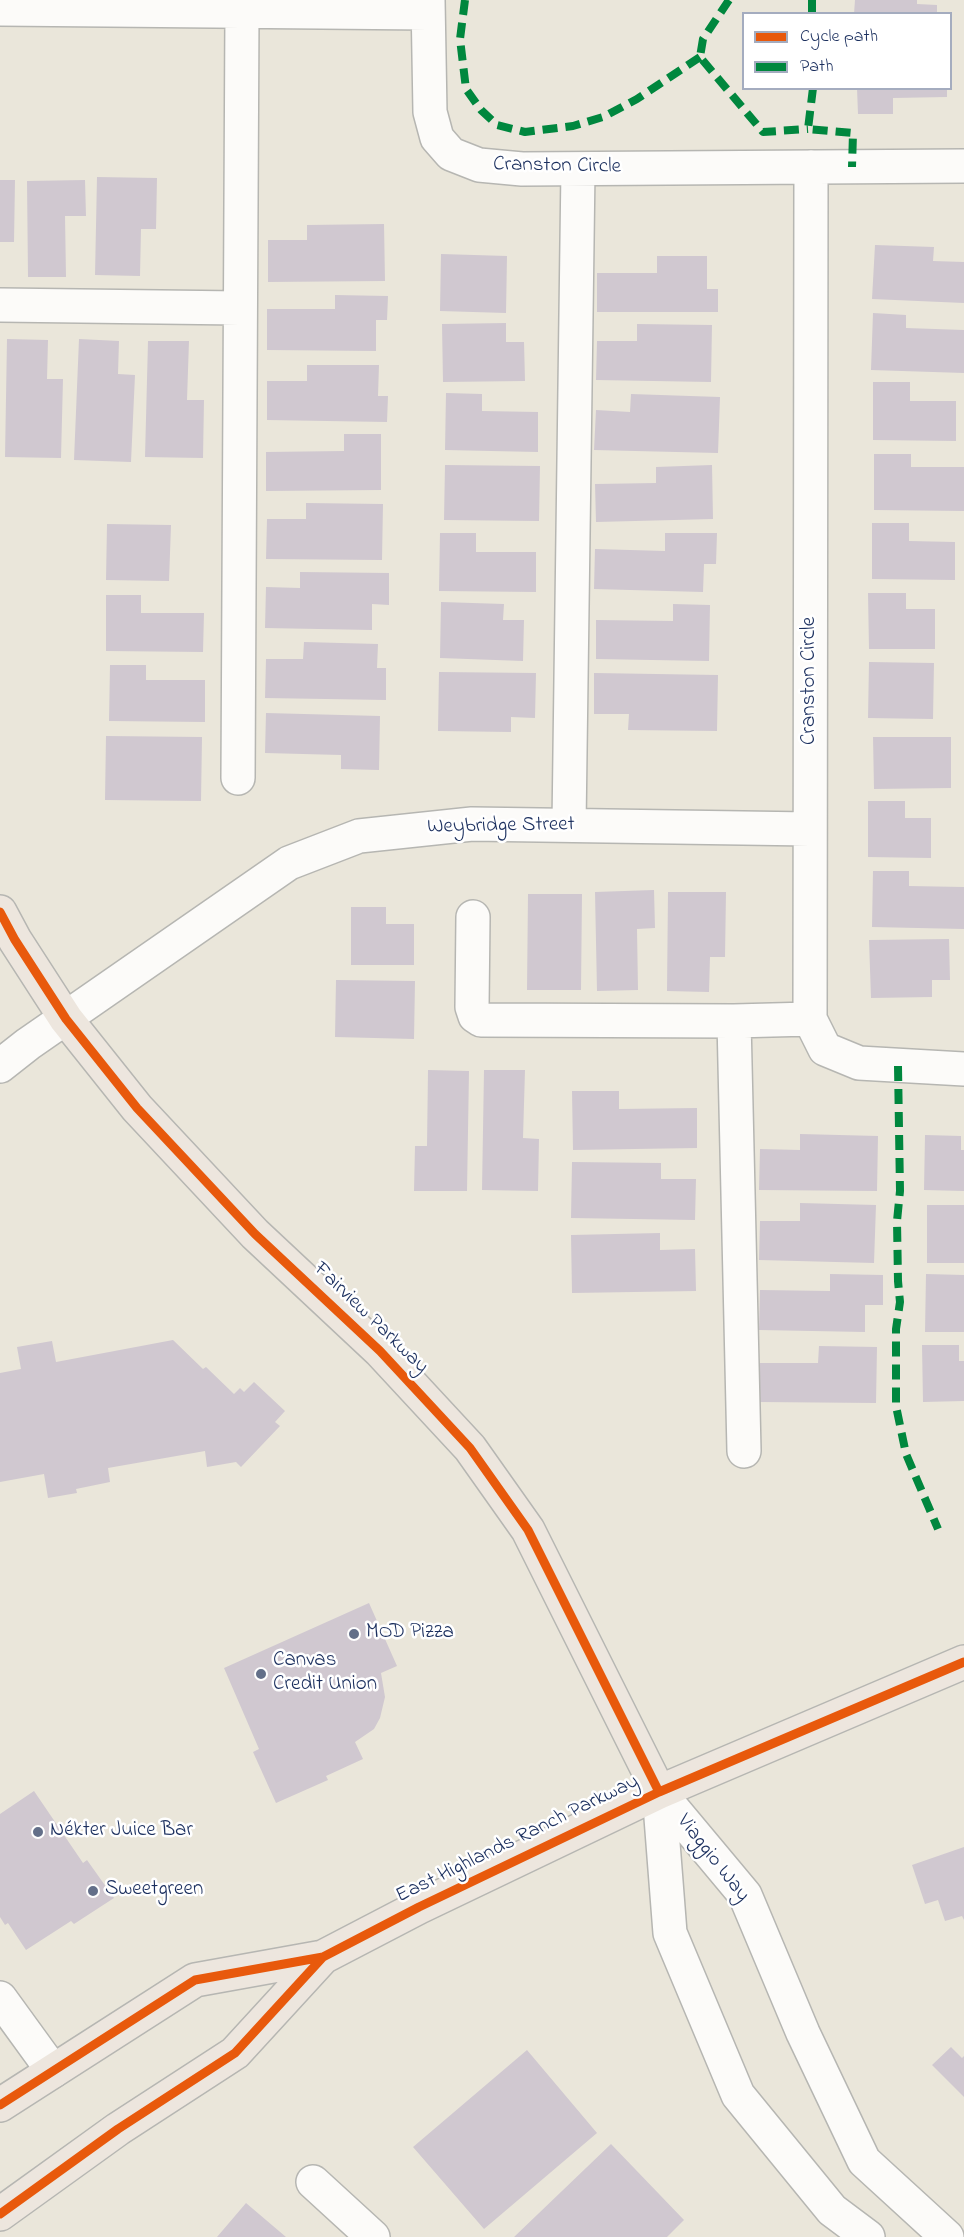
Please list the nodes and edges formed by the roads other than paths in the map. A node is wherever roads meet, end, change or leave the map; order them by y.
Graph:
1 (428, 6) edge
2 (0, 9) edge
3 (242, 12) junction
4 (964, 166) edge
5 (812, 167) junction
6 (578, 169) junction
7 (0, 306) edge
8 (240, 308) junction
9 (238, 778) dead end
10 (569, 825) junction
11 (810, 829) junction
12 (0, 912) edge
13 (473, 917) dead end
14 (66, 1019) junction
15 (810, 1019) junction
16 (734, 1022) junction
17 (0, 1066) edge
18 (964, 1070) edge
19 (744, 1451) dead end
20 (964, 1662) edge
21 (659, 1792) junction
22 (322, 1957) junction
23 (0, 1998) edge
24 (52, 2071) junction
25 (0, 2105) edge
26 (313, 2182) dead end
27 (0, 2214) edge
28 (373, 2237) edge
29 (868, 2237) edge
30 (947, 2237) edge

1 - 3 street
1 - 6 street, Cranston Circle
2 - 3 street
3 - 8 street
4 - 5 street, Cranston Circle
5 - 6 street, Cranston Circle
5 - 11 street, Cranston Circle
6 - 10 street
7 - 8 street
8 - 9 street
10 - 11 street, Weybridge Street
10 - 14 street, Weybridge Street
11 - 15 street, Cranston Circle
12 - 14 main road, Fairview Parkway
13 - 16 street
14 - 17 street, Weybridge Street
14 - 21 main road, Fairview Parkway
15 - 16 street
15 - 18 street, Cranston Circle
16 - 19 street
20 - 21 main road, East Highlands Ranch Parkway
21 - 22 main road, East Highlands Ranch Parkway
21 - 29 street, Viaggio Way
21 - 30 street, Viaggio Way
22 - 24 main road, East Highlands Ranch Parkway
22 - 27 main road, East Highlands Ranch Parkway
23 - 24 street
24 - 25 main road, East Highlands Ranch Parkway
26 - 28 street

